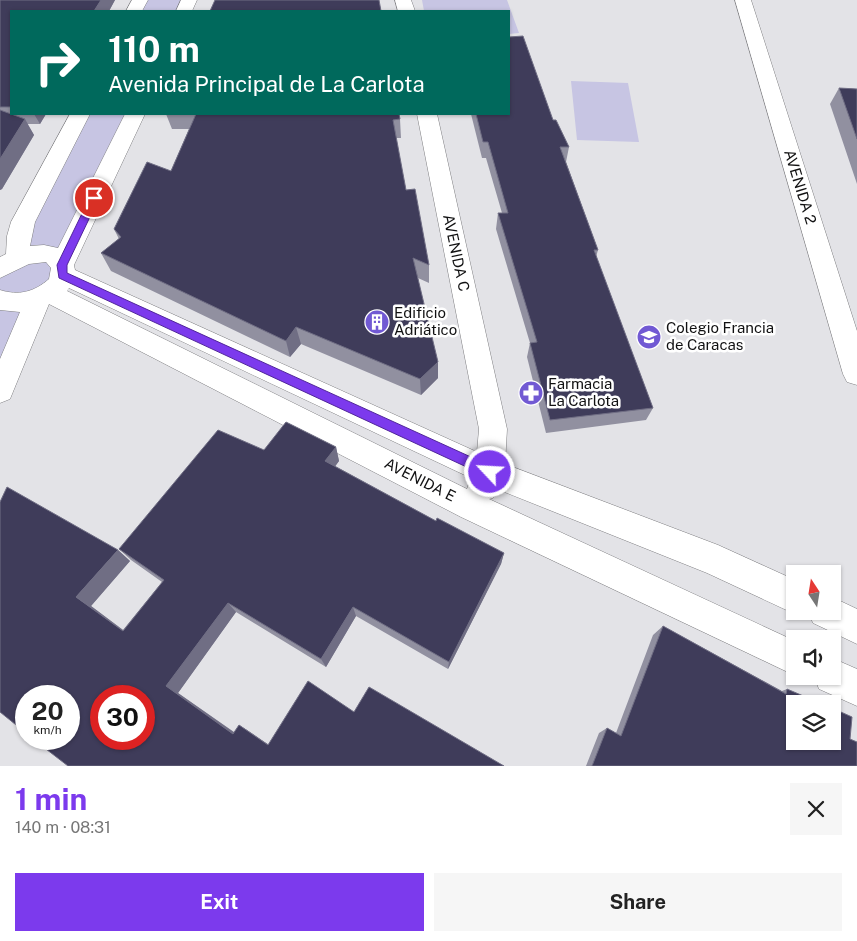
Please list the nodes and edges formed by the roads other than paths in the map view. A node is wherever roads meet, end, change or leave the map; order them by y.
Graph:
1 (743, 0) edge
2 (79, 115) edge
3 (135, 115) edge
4 (427, 115) edge
5 (7, 260) edge
6 (53, 283) junction
7 (0, 300) edge
8 (857, 374) edge
9 (0, 391) edge
10 (490, 472) junction
11 (472, 506) junction
12 (786, 593) edge
13 (841, 619) edge
14 (857, 627) edge
15 (786, 655) edge
16 (841, 680) edge
17 (857, 688) edge

1 - 8 street, AVENIDA 2
2 - 5 street
3 - 6 street
4 - 10 street, AVENIDA C
5 - 6 street
6 - 7 street
6 - 9 street
6 - 10 street
6 - 11 street, AVENIDA E
10 - 11 street, AVENIDA C
10 - 12 street
11 - 15 street, AVENIDA E
13 - 14 street
16 - 17 street

